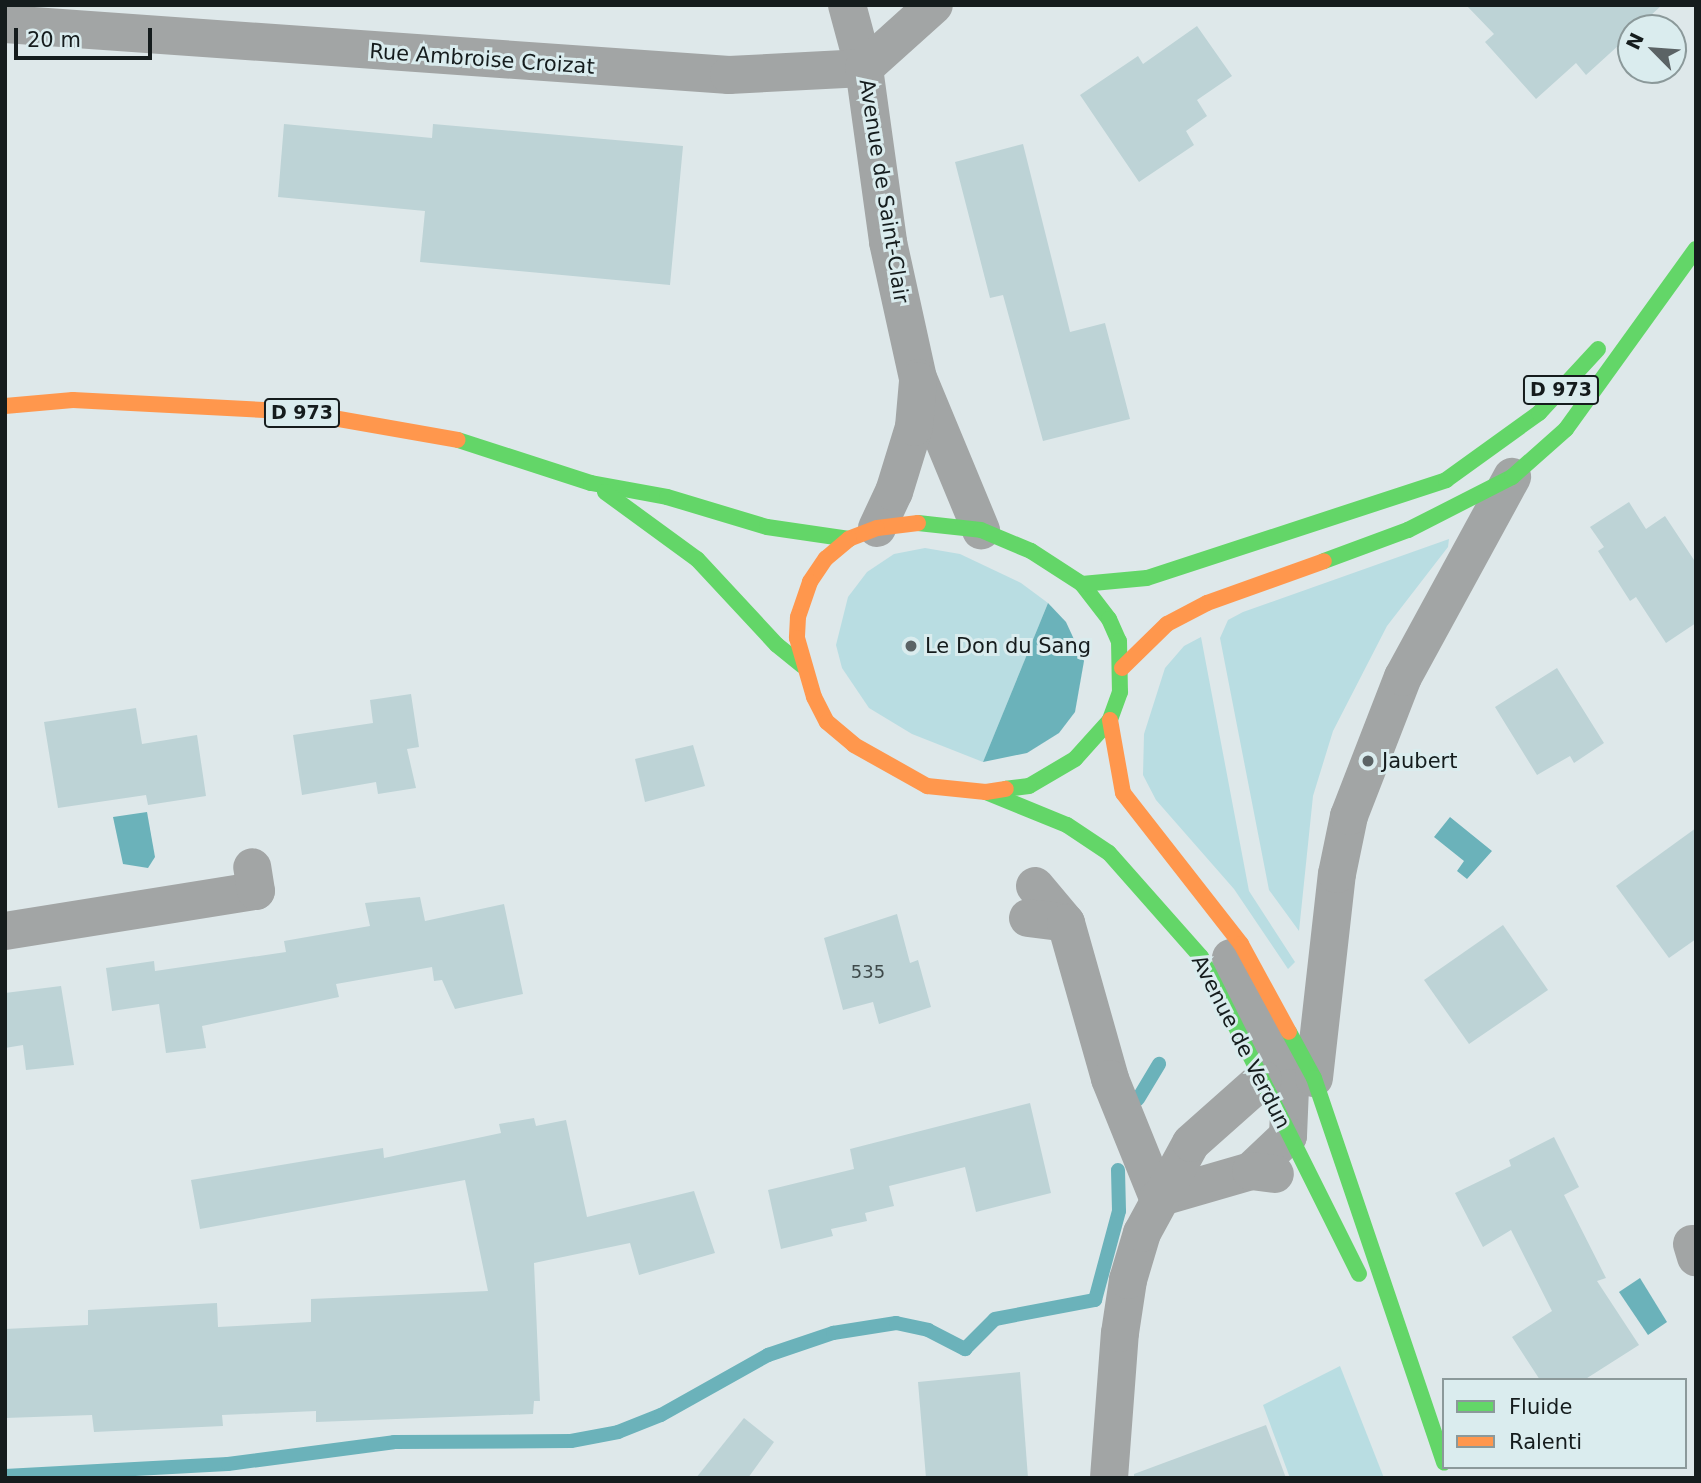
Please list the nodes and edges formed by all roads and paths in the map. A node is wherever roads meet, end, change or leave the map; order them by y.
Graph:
1 (847, 5) edge
2 (934, 5) edge
3 (5, 24) edge
4 (864, 68) junction
5 (1696, 237) edge
6 (1696, 249) edge
7 (918, 379) junction
8 (5, 406) edge
9 (1512, 477) junction
10 (591, 483) junction
11 (981, 530) junction
12 (863, 533) junction
13 (1082, 584) junction
14 (803, 666) junction
15 (1122, 668) junction
16 (1110, 720) junction
17 (986, 792) junction
18 (252, 867) dead end
19 (1200, 888) junction
20 (1031, 902) dead end
21 (5, 931) edge
22 (1314, 1078) junction
23 (1263, 1079) junction
24 (1288, 1136) junction
25 (1251, 1171) junction
26 (1309, 1178) junction
27 (1158, 1198) junction
28 (1410, 1372) junction
29 (1442, 1457) edge
30 (1108, 1478) edge

1 - 4 street, Avenue de Saint-Clair
2 - 4 street
3 - 4 street, Rue Ambroise Croizat
4 - 7 street, Avenue de Saint-Clair
5 - 13 main road, D 973
6 - 9 main road, D 973
7 - 11 street, Avenue de Saint-Clair
7 - 12 street, Avenue de Saint-Clair
8 - 10 main road, D 973
9 - 15 main road, D 973
9 - 22 street
10 - 12 main road, D 973
10 - 14 main road, D 973
11 - 12 main road
11 - 13 main road
12 - 14 main road
13 - 15 main road
14 - 17 main road
15 - 16 main road
16 - 17 main road
16 - 19 main road, Avenue de Verdun
17 - 23 main road, Avenue de Verdun
18 - 21 street
19 - 22 main road, Avenue de Verdun
19 - 24 street
20 - 27 street
22 - 28 main road, Avenue de Verdun
23 - 24 main road, Avenue de Verdun
23 - 27 street
24 - 25 street
24 - 26 main road, Avenue de Verdun
25 - 26 street
25 - 27 street
26 - 28 main road, Avenue de Verdun
27 - 30 street
28 - 29 main road, Avenue de Verdun

